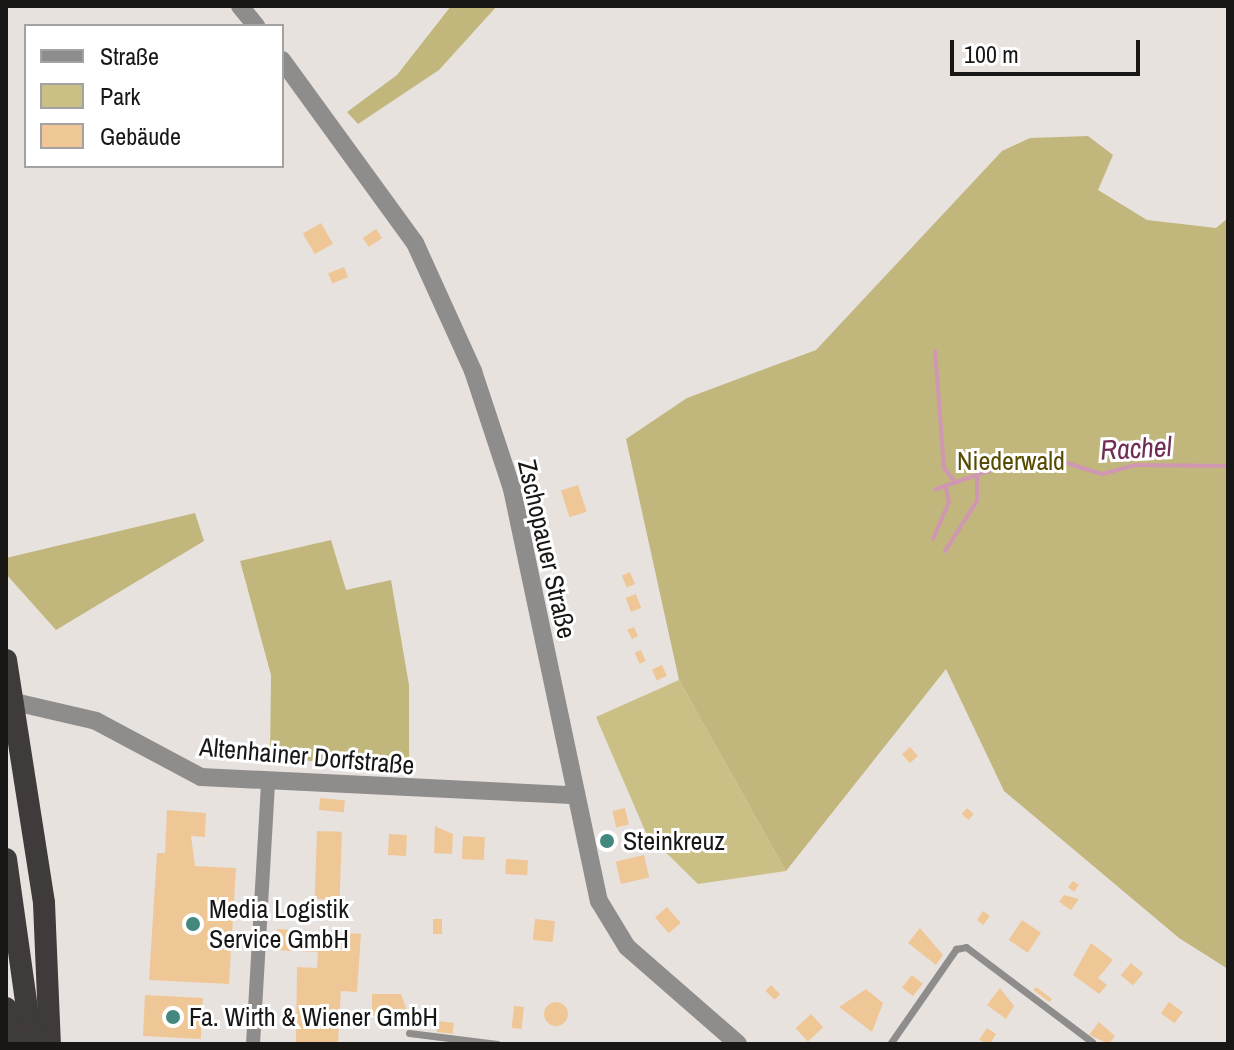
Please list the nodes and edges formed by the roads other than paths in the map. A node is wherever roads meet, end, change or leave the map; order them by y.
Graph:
1 (240, 6) edge
2 (254, 24) edge
3 (284, 63) edge
4 (6, 660) edge
5 (11, 701) edge
6 (268, 784) junction
7 (572, 795) junction
8 (6, 859) edge
9 (6, 1008) edge
10 (409, 1033) dead end
11 (1092, 1042) dead end
12 (11, 1044) edge
13 (32, 1044) edge
14 (50, 1044) edge
15 (253, 1044) edge
16 (497, 1044) edge
17 (738, 1044) edge
18 (890, 1044) edge

1 - 2 street
3 - 7 street, Zschopauer Straße
4 - 5 highway
5 - 6 street, Altenhainer Dorfstraße
5 - 14 highway
6 - 7 street, Altenhainer Dorfstraße
6 - 15 street
7 - 17 street, Zschopauer Straße
8 - 13 highway
9 - 12 highway
10 - 16 lane
11 - 18 lane

